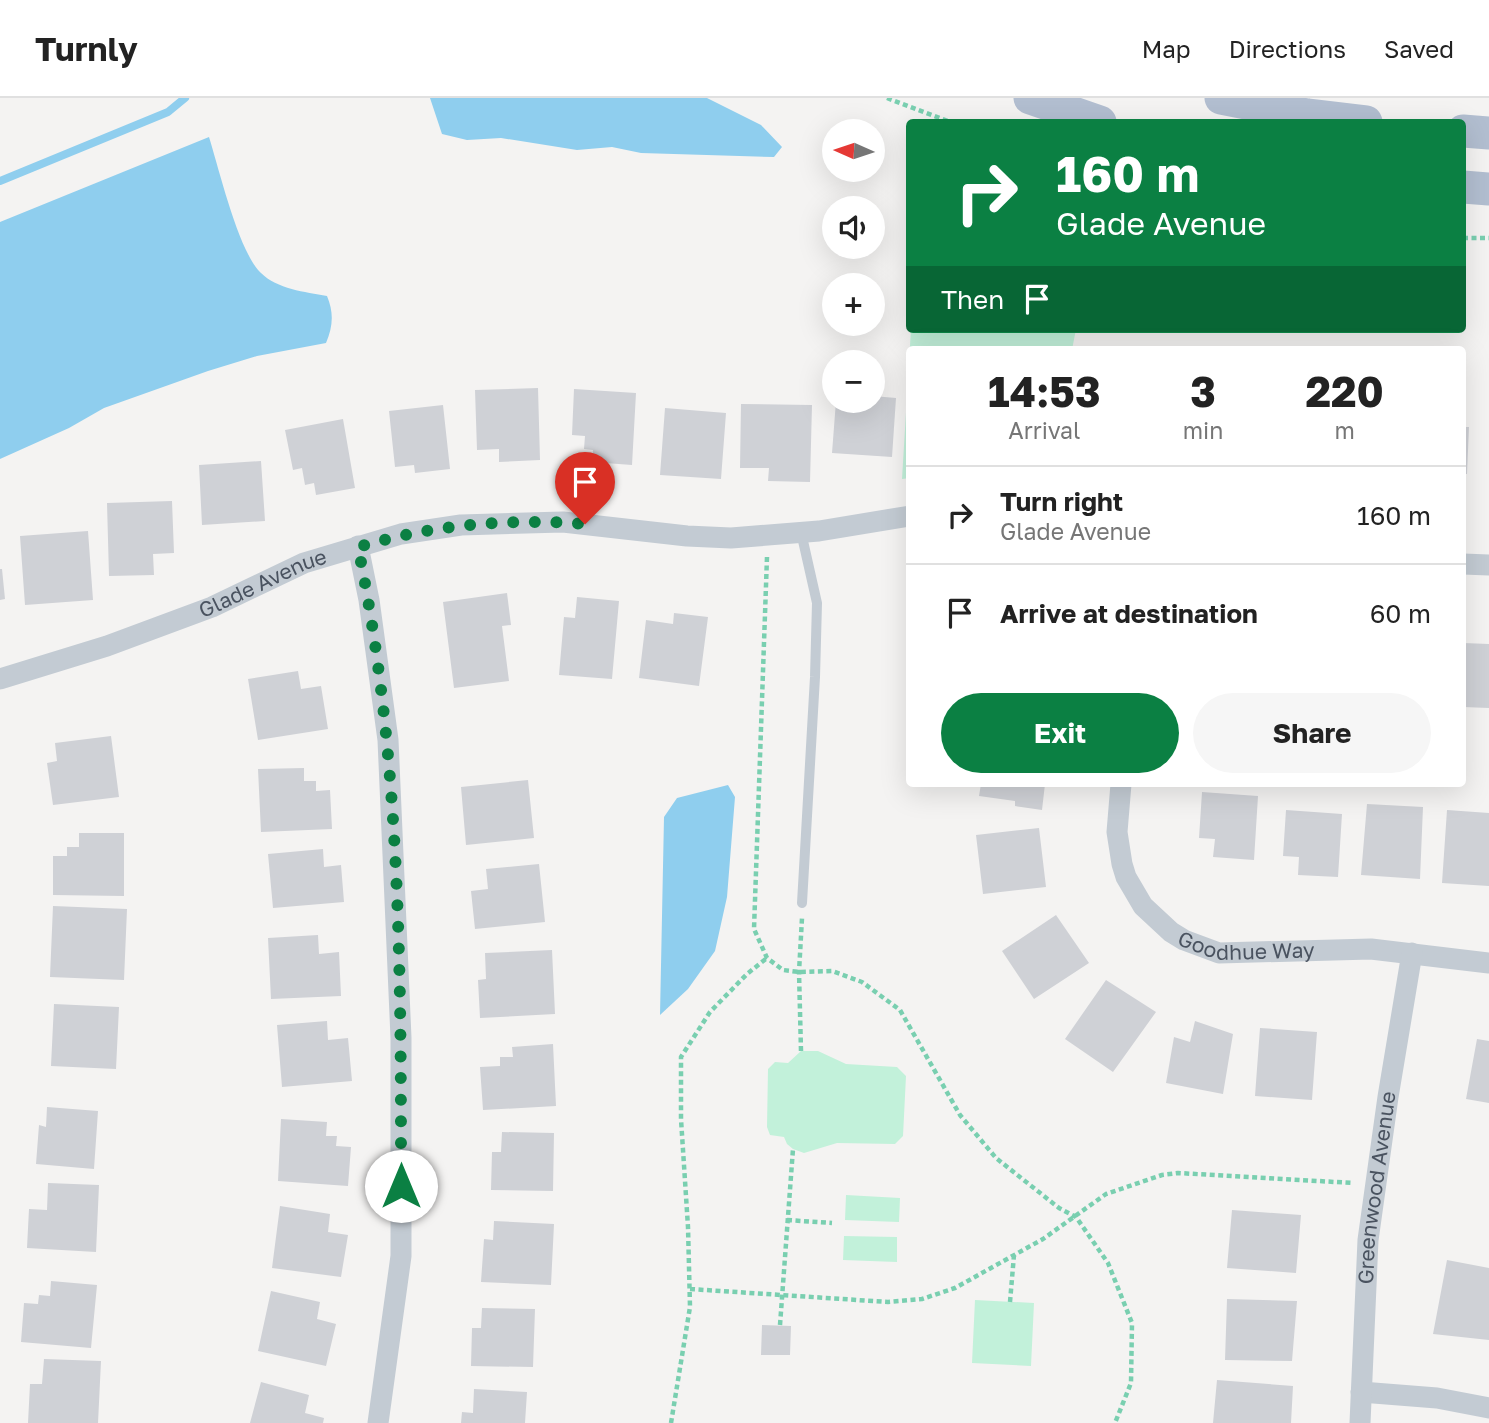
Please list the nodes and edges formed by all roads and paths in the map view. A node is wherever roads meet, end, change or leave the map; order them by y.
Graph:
1 (887, 98) edge
2 (1030, 98) edge
3 (1221, 98) edge
4 (942, 119) edge
5 (1091, 119) edge
6 (1341, 119) edge
7 (1466, 131) edge
8 (1489, 133) edge
9 (1466, 187) edge
10 (1489, 189) edge
11 (1466, 238) edge
12 (1489, 238) edge
13 (906, 517) edge
14 (801, 532) junction
15 (766, 535) junction
16 (358, 547) junction
17 (1466, 564) edge
18 (1489, 565) edge
19 (0, 679) edge
20 (1121, 787) edge
21 (802, 903) joint
22 (1412, 953) junction
23 (767, 958) junction
24 (1489, 963) edge
25 (799, 972) junction
26 (801, 1052) dead end
27 (793, 1149) dead end
28 (1376, 1186) junction
29 (1076, 1217) junction
30 (787, 1220) junction
31 (832, 1223) dead end
32 (1014, 1255) junction
33 (690, 1289) junction
34 (783, 1296) junction
35 (1010, 1301) dead end
36 (780, 1325) dead end
37 (1361, 1392) junction
38 (1489, 1408) edge
39 (378, 1423) edge
40 (671, 1423) edge
41 (1115, 1423) edge
42 (1360, 1423) edge

1 - 4 path
2 - 5 main road
3 - 6 main road
7 - 8 main road
9 - 10 main road
11 - 12 path
13 - 14 street, Glade Avenue
14 - 15 street, Glade Avenue
14 - 21 lane
15 - 16 street, Glade Avenue
15 - 23 path
16 - 19 street, Glade Avenue
16 - 39 street
17 - 18 street
20 - 22 street, Goodhue Way
21 - 25 path
22 - 24 street, Goodhue Way
22 - 28 street, Greenwood Avenue
23 - 25 path
23 - 33 path
25 - 26 path
25 - 29 path
27 - 30 path
28 - 29 path
28 - 37 street, Greenwood Avenue
29 - 32 path
29 - 41 path
30 - 31 path
30 - 34 path
32 - 34 path
32 - 35 path
33 - 34 path
33 - 40 path
34 - 36 path
37 - 38 street
37 - 42 street, Greenwood Avenue

